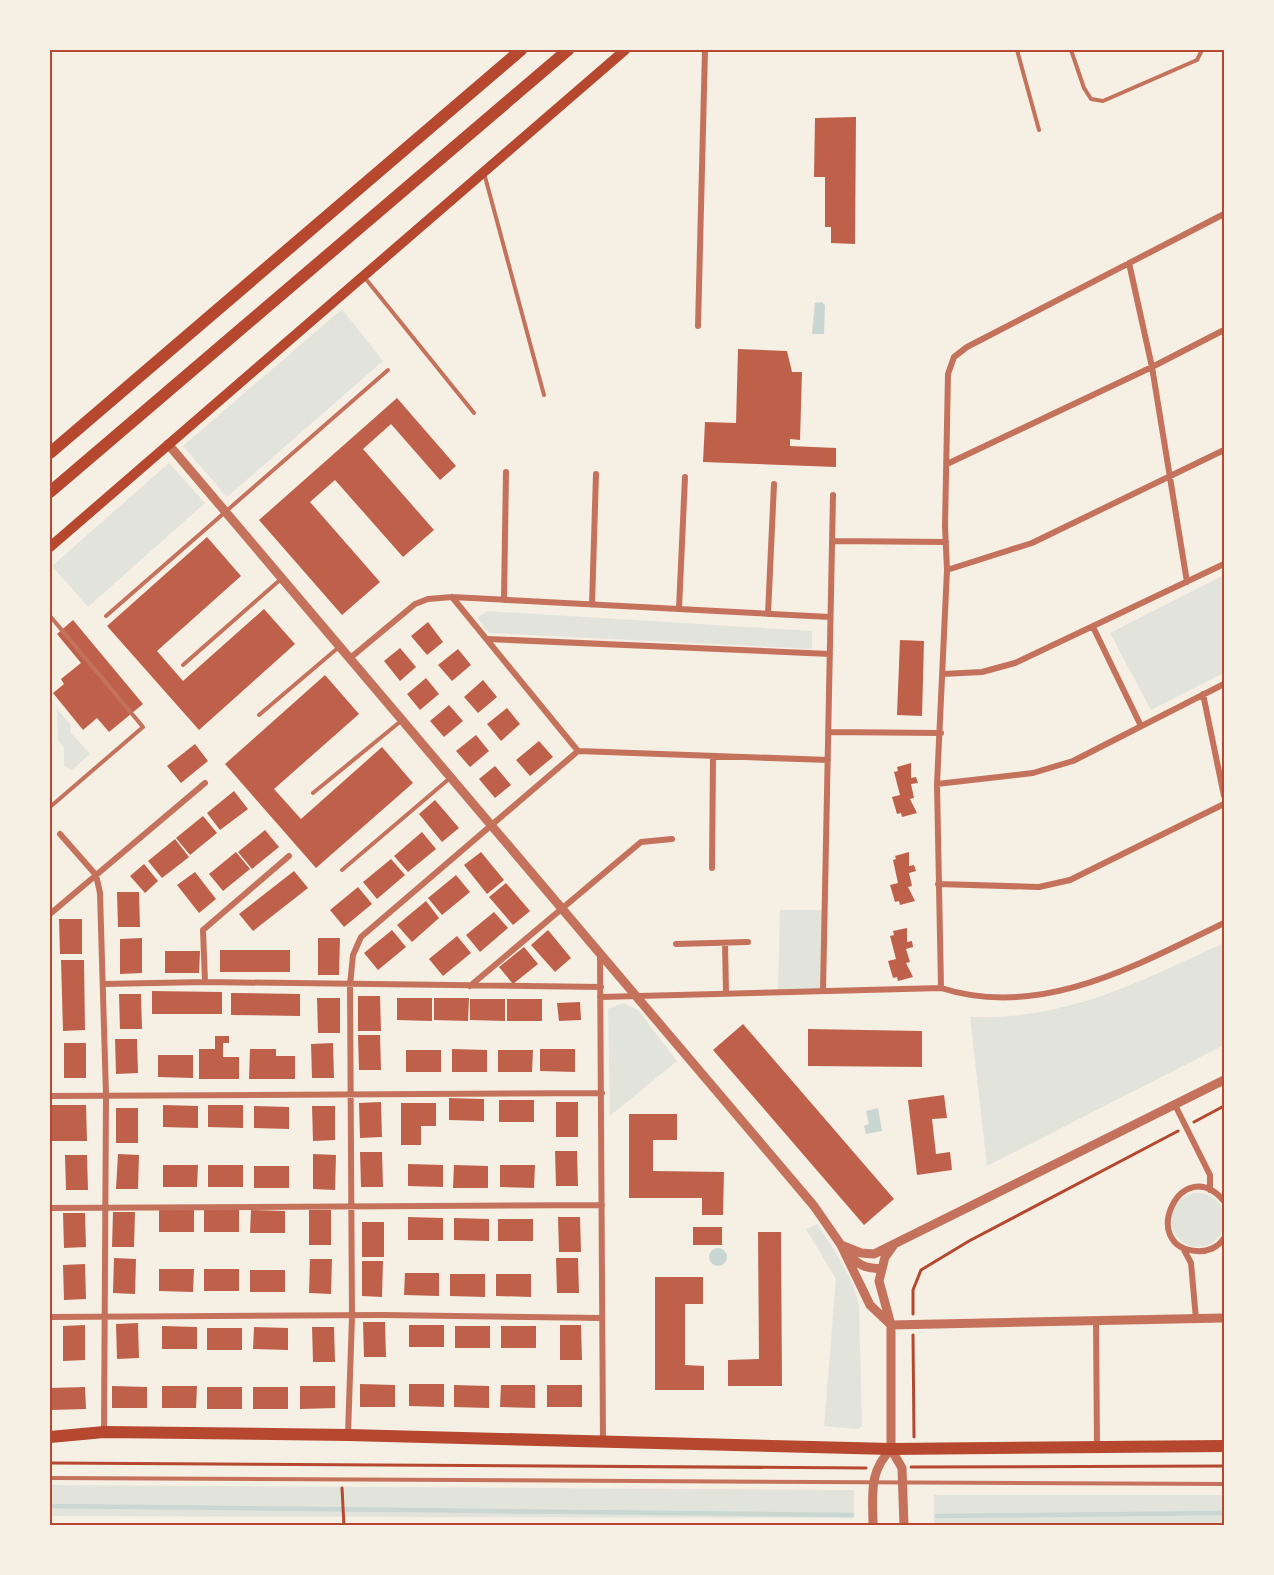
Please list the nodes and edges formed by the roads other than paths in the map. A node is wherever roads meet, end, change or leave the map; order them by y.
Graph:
1 (521, 50) edge
2 (568, 50) edge
3 (625, 50) edge
4 (705, 50) edge
5 (1017, 50) edge
6 (1071, 50) edge
7 (1202, 50) edge
8 (1039, 130) dead end
9 (484, 172) junction
10 (1224, 214) edge
11 (1129, 263) junction
12 (363, 276) junction
13 (698, 326) dead end
14 (1224, 330) edge
15 (1152, 367) junction
16 (388, 370) dead end
17 (544, 396) dead end
18 (474, 413) dead end
19 (168, 444) junction
20 (1224, 450) edge
21 (50, 453) edge
22 (947, 464) junction
23 (506, 472) dead end
24 (596, 474) dead end
25 (685, 477) dead end
26 (1168, 478) junction
27 (774, 484) dead end
28 (50, 492) edge
29 (833, 495) dead end
30 (226, 513) junction
31 (832, 541) junction
32 (946, 542) junction
33 (50, 547) edge
34 (1224, 564) edge
35 (947, 570) junction
36 (281, 579) junction
37 (1187, 582) junction
38 (452, 597) junction
39 (504, 600) junction
40 (592, 605) junction
41 (679, 609) junction
42 (768, 614) junction
43 (50, 616) edge
44 (106, 616) dead end
45 (830, 617) junction
46 (1093, 627) junction
47 (488, 639) junction
48 (339, 647) junction
49 (830, 654) junction
50 (350, 659) junction
51 (183, 665) dead end
52 (943, 674) junction
53 (1224, 684) edge
54 (1203, 694) junction
55 (259, 715) dead end
56 (402, 720) junction
57 (1141, 726) junction
58 (828, 732) junction
59 (941, 733) junction
60 (578, 751) junction
61 (713, 758) junction
62 (828, 760) junction
63 (451, 778) junction
64 (206, 783) dead end
65 (937, 784) junction
66 (313, 793) dead end
67 (1224, 796) edge
68 (1224, 804) edge
69 (50, 807) edge
70 (491, 825) junction
71 (60, 834) dead end
72 (672, 839) dead end
73 (289, 856) dead end
74 (712, 868) dead end
75 (342, 870) dead end
76 (96, 875) junction
77 (938, 884) junction
78 (563, 910) junction
79 (50, 914) edge
80 (1224, 923) edge
81 (748, 942) dead end
82 (725, 943) junction
83 (676, 944) dead end
84 (600, 953) junction
85 (205, 982) junction
86 (103, 984) junction
87 (350, 985) junction
88 (470, 986) junction
89 (601, 987) junction
90 (941, 988) junction
91 (823, 991) junction
92 (726, 993) junction
93 (636, 995) junction
94 (600, 997) junction
95 (1224, 1080) edge
96 (602, 1093) junction
97 (106, 1095) junction
98 (351, 1095) junction
99 (50, 1096) edge
100 (1175, 1105) junction
101 (1210, 1190) junction
102 (1224, 1201) edge
103 (602, 1205) junction
104 (350, 1206) junction
105 (50, 1208) edge
106 (105, 1208) junction
107 (1224, 1238) edge
108 (841, 1245) junction
109 (893, 1246) junction
110 (1183, 1247) junction
111 (882, 1268) junction
112 (50, 1317) edge
113 (105, 1317) junction
114 (352, 1317) junction
115 (601, 1318) junction
116 (1224, 1318) edge
117 (1196, 1319) junction
118 (1096, 1322) junction
119 (891, 1325) junction
120 (104, 1432) junction
121 (348, 1435) junction
122 (50, 1437) edge
123 (603, 1442) junction
124 (1097, 1446) junction
125 (1224, 1446) edge
126 (891, 1449) junction
127 (50, 1478) edge
128 (873, 1483) junction
129 (903, 1483) junction
130 (1224, 1484) edge
131 (873, 1526) edge
132 (904, 1526) edge

1 - 21 main road
2 - 28 main road
3 - 9 main road
4 - 13 street
5 - 8 lane
6 - 7 lane
9 - 12 main road
9 - 17 lane
10 - 11 street
11 - 15 street
11 - 22 street
12 - 18 lane
12 - 19 main road
14 - 15 street
15 - 22 street
15 - 26 street
16 - 30 lane
19 - 30 street
19 - 33 main road
20 - 26 street
22 - 32 street
23 - 39 street
24 - 40 street
25 - 41 street
26 - 35 street
26 - 37 street
27 - 42 street
29 - 31 street
30 - 36 street
30 - 44 lane
31 - 32 street
31 - 45 street
32 - 35 street
34 - 37 street
35 - 52 street
36 - 48 street
36 - 51 lane
37 - 46 street
38 - 39 street
38 - 47 street
38 - 50 street
39 - 40 street
40 - 41 street
41 - 42 street
42 - 45 street
43 - 69 lane
45 - 49 street
46 - 52 street
46 - 57 street
47 - 49 street
47 - 60 street
48 - 50 street
48 - 55 lane
49 - 58 street
50 - 56 street
52 - 59 street
53 - 54 street
54 - 57 street
54 - 67 street
56 - 63 street
56 - 66 lane
57 - 65 street
58 - 59 street
58 - 62 street
59 - 65 street
60 - 61 street
60 - 70 street
61 - 62 street
61 - 74 street
62 - 91 street
63 - 70 street
63 - 75 lane
64 - 76 street
65 - 77 street
68 - 77 street
70 - 78 street
70 - 87 street
71 - 76 street
72 - 78 street
73 - 85 street
76 - 79 street
76 - 86 street
77 - 90 street
78 - 84 street
78 - 88 street
80 - 90 street
81 - 82 street
82 - 83 street
82 - 92 street
84 - 89 street
84 - 93 street
85 - 86 street
85 - 87 street
86 - 97 street
87 - 88 street
87 - 98 street
88 - 89 street
89 - 94 street
90 - 91 street
91 - 92 street
92 - 93 street
93 - 94 street
93 - 108 street
94 - 96 street
95 - 100 street
96 - 98 street
96 - 103 street
97 - 98 street
97 - 99 street
97 - 106 street
98 - 104 street
100 - 101 street
100 - 109 street
101 - 102 street
101 - 110 street
103 - 104 street
103 - 115 street
104 - 106 street
104 - 114 street
105 - 106 street
106 - 113 street
107 - 110 street
108 - 109 street
108 - 111 street
108 - 119 street
109 - 111 street
110 - 117 street
111 - 119 street
112 - 113 street
113 - 114 street
113 - 120 street
114 - 115 street
114 - 121 street
115 - 123 street
116 - 117 street
117 - 118 street
118 - 119 street
118 - 124 street
119 - 126 street
120 - 121 main road
120 - 122 main road
121 - 123 main road
123 - 126 main road
124 - 125 main road
124 - 126 main road
126 - 128 street
126 - 129 street
127 - 128 lane
128 - 129 lane
128 - 131 street
129 - 130 lane
129 - 132 street

